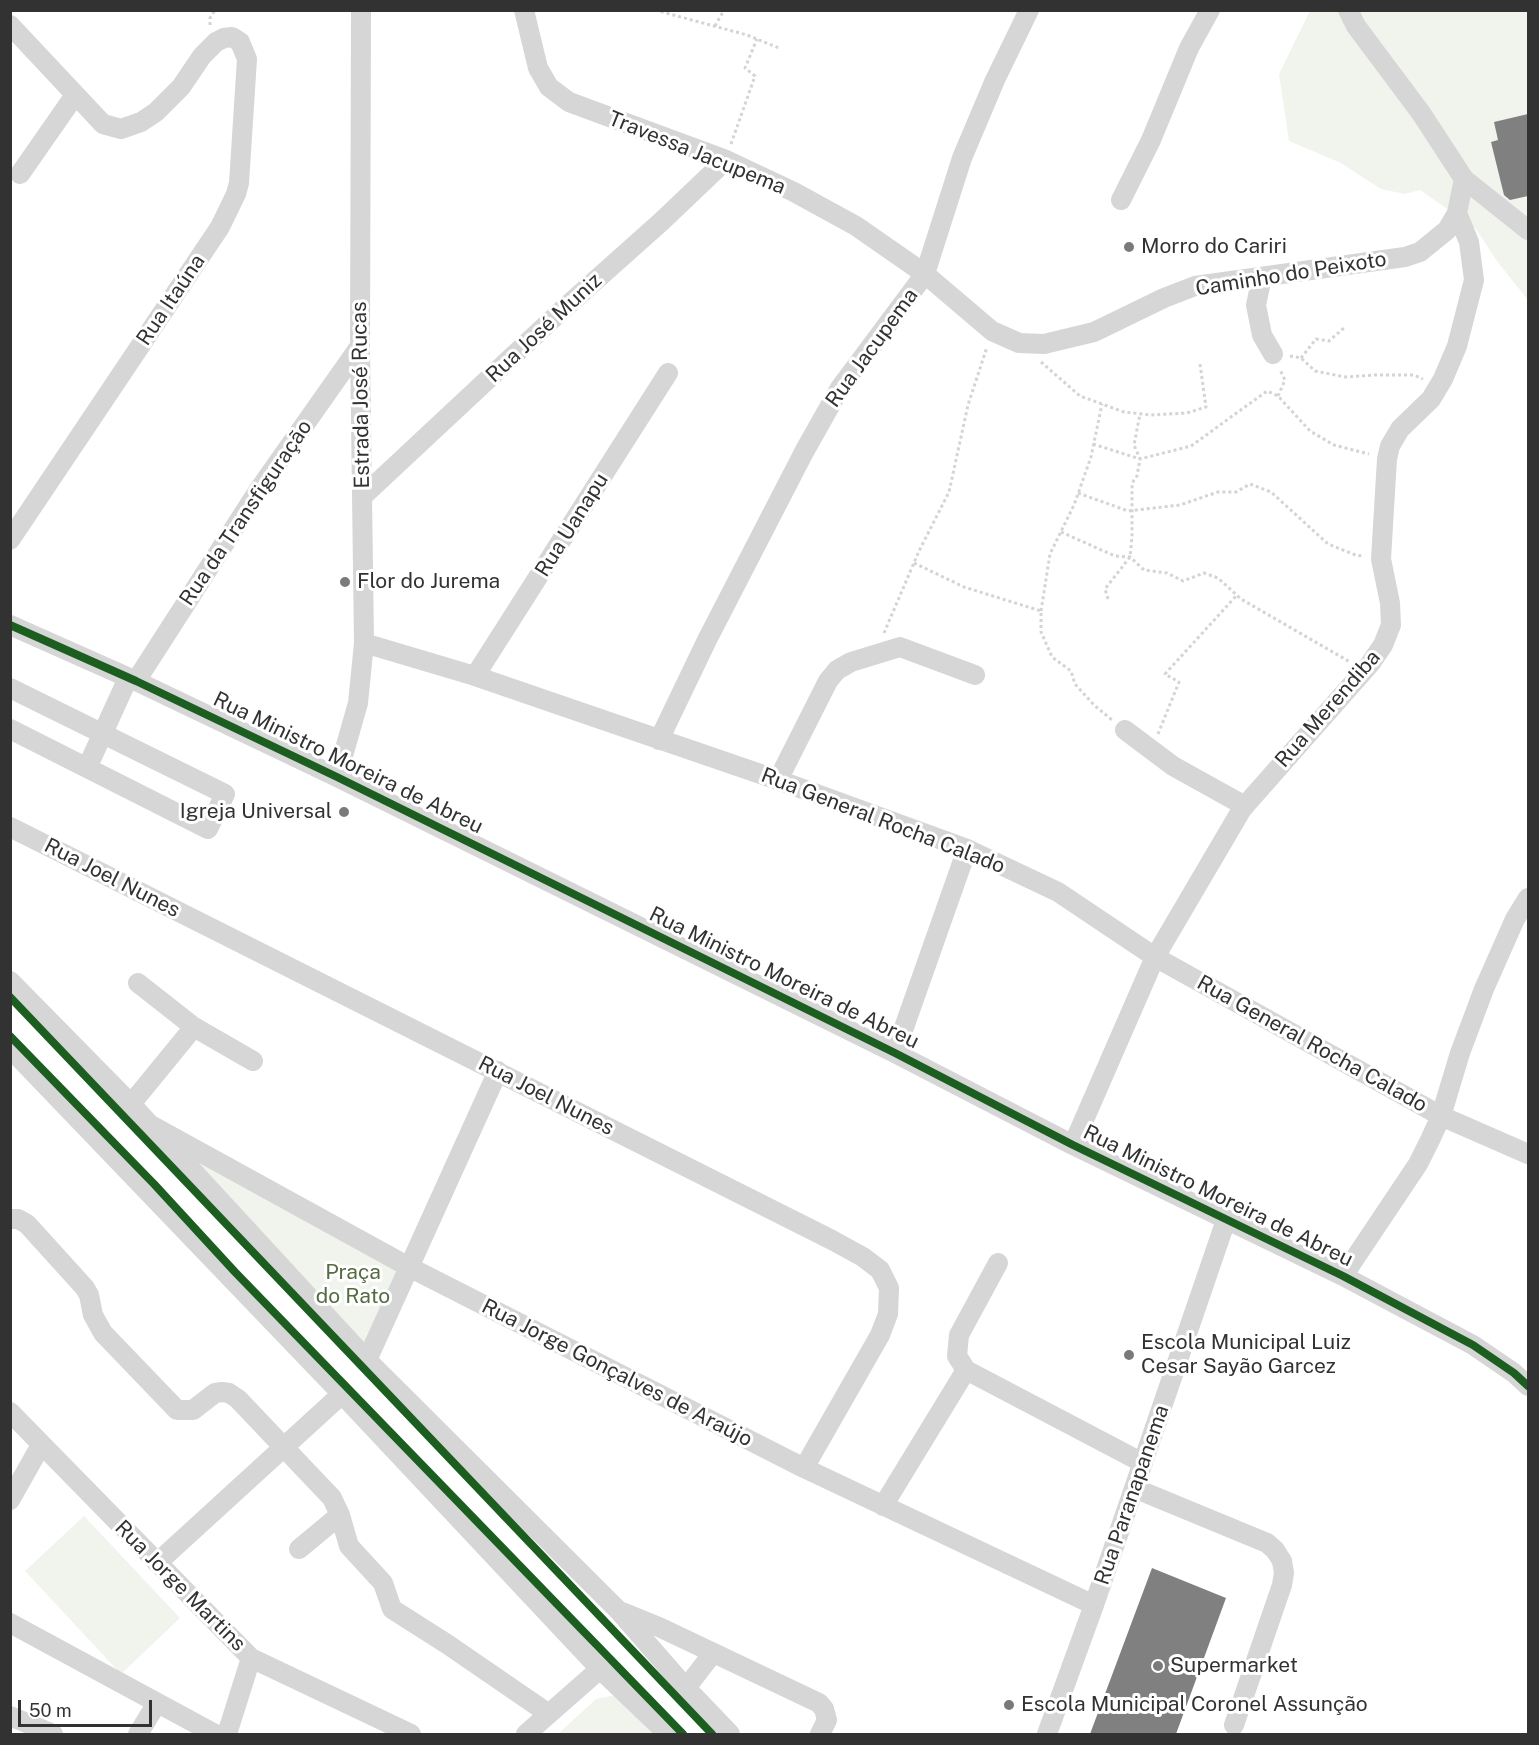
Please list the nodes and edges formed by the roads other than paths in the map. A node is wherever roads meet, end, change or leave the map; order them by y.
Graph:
1 (361, 10) edge
2 (1029, 10) edge
3 (1210, 10) edge
4 (1348, 10) edge
5 (14, 20) edge
6 (526, 20) edge
7 (75, 95) junction
8 (726, 160) junction
9 (20, 174) dead end
10 (1464, 179) junction
11 (1121, 200) dead end
12 (1457, 213) junction
13 (1528, 230) edge
14 (925, 274) junction
15 (1262, 277) junction
16 (360, 346) junction
17 (1273, 354) road end
18 (668, 373) dead end
19 (363, 496) junction
20 (10, 540) edge
21 (10, 625) edge
22 (364, 643) junction
23 (975, 675) dead end
24 (475, 676) junction
25 (132, 679) junction
26 (10, 688) edge
27 (10, 729) edge
28 (1125, 730) road end
29 (102, 734) junction
30 (659, 740) junction
31 (87, 768) junction
32 (337, 777) junction
33 (778, 780) junction
34 (1245, 806) junction
35 (10, 827) edge
36 (967, 849) junction
37 (1528, 898) edge
38 (1155, 957) junction
39 (10, 981) edge
40 (138, 983) dead end
41 (194, 1027) junction
42 (10, 1048) edge
43 (895, 1053) junction
44 (253, 1060) dead end
45 (498, 1071) junction
46 (131, 1104) junction
47 (1441, 1116) junction
48 (149, 1124) junction
49 (1073, 1145) junction
50 (1528, 1154) edge
51 (10, 1219) edge
52 (1226, 1220) junction
53 (998, 1263) dead end
54 (409, 1267) junction
55 (1343, 1276) junction
56 (367, 1360) junction
57 (966, 1370) junction
58 (1528, 1386) edge
59 (342, 1394) junction
60 (10, 1413) edge
61 (41, 1445) junction
62 (284, 1448) junction
63 (1143, 1463) junction
64 (804, 1468) junction
65 (1134, 1488) junction
66 (10, 1500) edge
67 (883, 1506) junction
68 (340, 1515) junction
69 (299, 1549) dead end
70 (158, 1563) junction
71 (1094, 1605) junction
72 (619, 1611) junction
73 (10, 1623) edge
74 (713, 1653) junction
75 (251, 1658) junction
76 (600, 1669) junction
77 (686, 1688) junction
78 (157, 1703) junction
79 (549, 1714) junction
80 (10, 1716) edge
81 (1234, 1725) dead end
82 (53, 1734) edge
83 (138, 1734) edge
84 (215, 1734) edge
85 (227, 1734) edge
86 (411, 1734) edge
87 (526, 1734) edge
88 (668, 1734) edge
89 (730, 1734) edge
90 (820, 1734) edge
91 (1047, 1734) edge

1 - 16 street, Estrada José Rucas
2 - 14 street, Rua Jacupema
3 - 11 street
4 - 10 street
5 - 7 street
6 - 8 street, Travessa Jacupema
7 - 9 street
7 - 20 street, Rua Itaúna
8 - 14 street, Travessa Jacupema
8 - 19 street, Rua José Muniz
10 - 12 street, Caminho do Peixoto
10 - 13 street
12 - 15 street, Caminho do Peixoto
12 - 34 street, Rua Merendiba
14 - 15 street, Caminho do Peixoto
14 - 30 street, Rua Jacupema
15 - 17 street
16 - 19 street, Estrada José Rucas
16 - 25 street, Rua da Transfiguração
18 - 24 street, Rua Uanapu
19 - 22 street, Estrada José Rucas
21 - 25 street, Rua Ministro Moreira de Abreu
22 - 24 street, Rua General Rocha Calado
22 - 32 street, Estrada José Rucas
23 - 33 street
24 - 30 street, Rua General Rocha Calado
25 - 29 street, Rua da Transfiguração
25 - 32 street, Rua Ministro Moreira de Abreu
26 - 29 street
27 - 31 street
28 - 34 street
29 - 31 street, Rua da Transfiguração
29 - 31 street
30 - 33 street, Rua General Rocha Calado
32 - 43 street, Rua Ministro Moreira de Abreu
33 - 36 street, Rua General Rocha Calado
34 - 38 street, Rua Merendiba
35 - 45 street, Rua Joel Nunes
36 - 38 street, Rua General Rocha Calado
36 - 43 street
37 - 47 street
38 - 47 street, Rua General Rocha Calado
38 - 49 street, Rua Merendiba
39 - 46 street
40 - 41 street
41 - 44 street
41 - 46 street
42 - 59 street
43 - 49 street, Rua Ministro Moreira de Abreu
45 - 54 street
45 - 64 street, Rua Joel Nunes
46 - 48 street
47 - 50 street, Rua General Rocha Calado
47 - 55 street
48 - 54 street, Rua Jorge Gonçalves de Araújo
48 - 56 street
49 - 52 street, Rua Ministro Moreira de Abreu
51 - 62 street
52 - 55 street, Rua Ministro Moreira de Abreu
52 - 63 street, Rua Paranapanema
53 - 57 street
54 - 56 street
54 - 64 street, Rua Jorge Gonçalves de Araújo
55 - 58 street, Rua Ministro Moreira de Abreu
56 - 72 street
57 - 63 street
57 - 67 street
59 - 62 street
59 - 76 street
60 - 61 street, Rua Jorge Martins
61 - 66 street
61 - 70 street, Rua Jorge Martins
62 - 68 street
62 - 70 street
63 - 65 street, Rua Paranapanema
64 - 67 street, Rua Jorge Gonçalves de Araújo
65 - 71 street, Rua Paranapanema
65 - 81 street
67 - 71 street, Rua Jorge Gonçalves de Araújo
68 - 69 street
68 - 79 street
70 - 75 street, Rua Jorge Martins
71 - 91 street, Rua Paranapanema
72 - 74 street
72 - 77 street
73 - 78 street
74 - 77 street
74 - 90 street
75 - 85 street
75 - 86 street, Rua Jorge Martins
76 - 79 street
76 - 88 street
77 - 89 street
78 - 83 street
78 - 84 street
79 - 87 street
80 - 82 street

